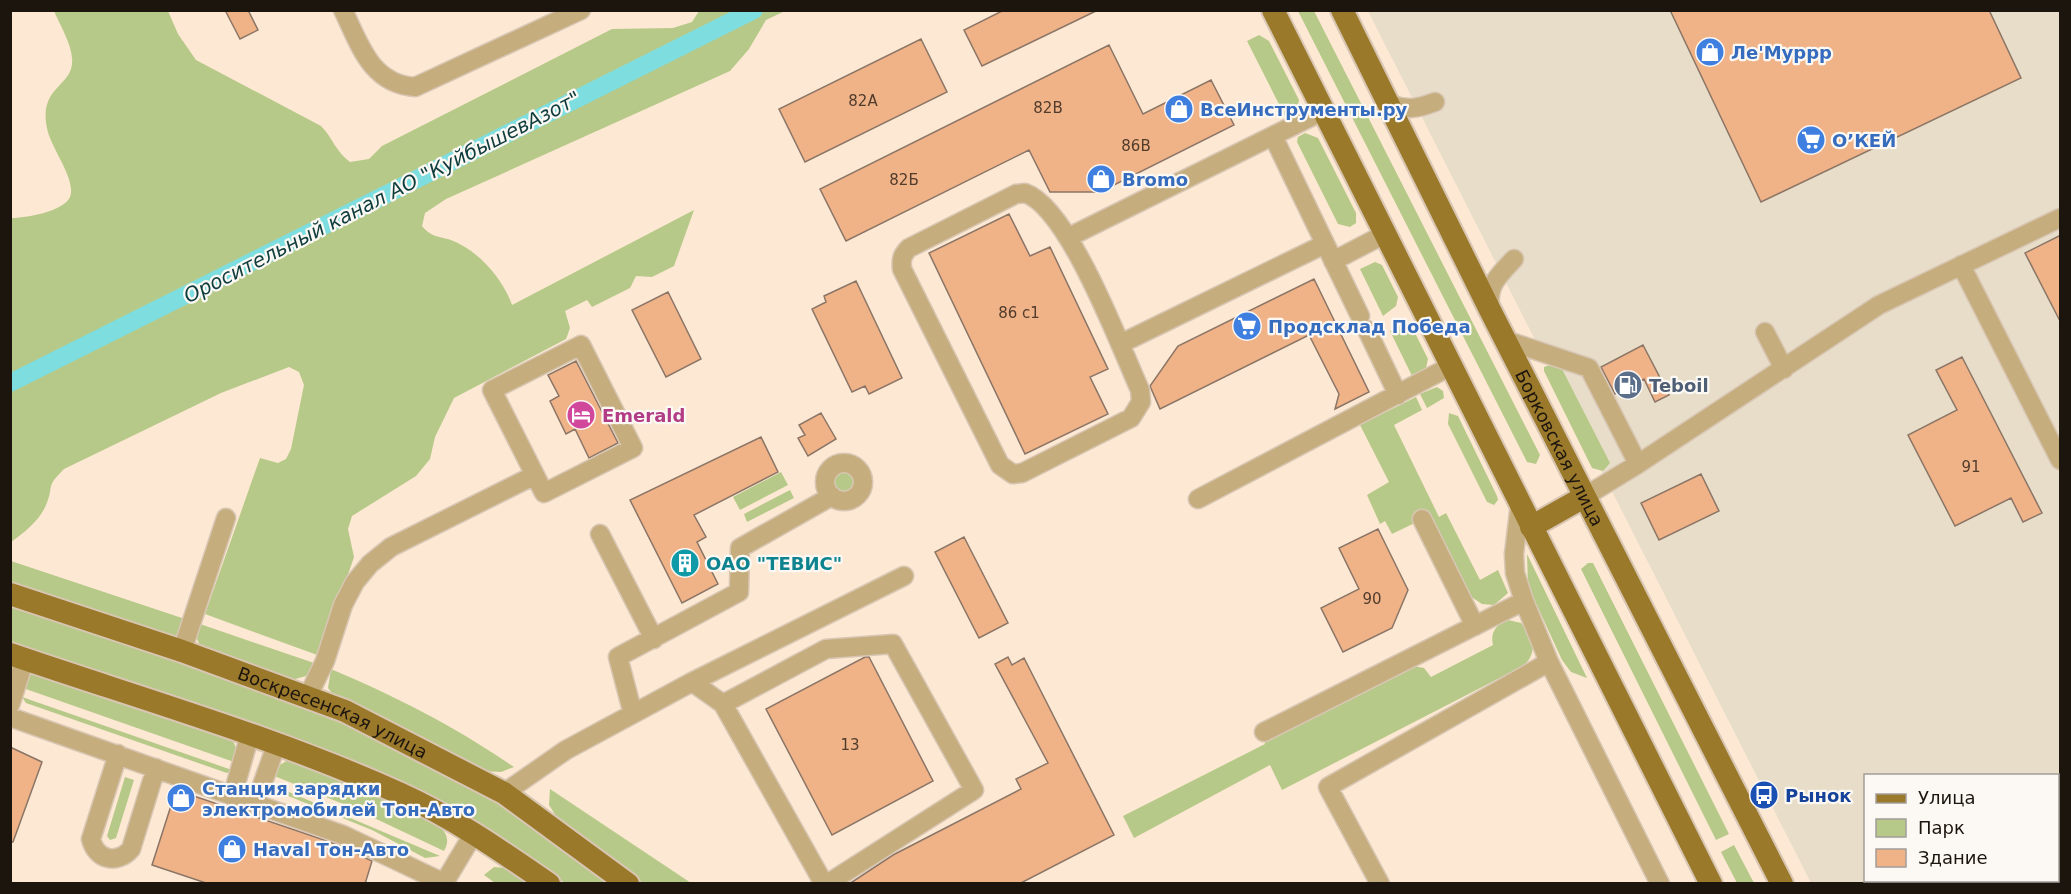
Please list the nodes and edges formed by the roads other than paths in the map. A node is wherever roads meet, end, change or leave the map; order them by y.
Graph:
1 (343, 10) edge
2 (581, 10) edge
3 (1273, 10) edge
4 (1345, 11) edge
5 (1390, 104) junction
6 (1323, 111) junction
7 (1273, 136) junction
8 (1406, 138) junction
9 (2061, 218) edge
10 (1385, 234) junction
11 (1070, 237) junction
12 (1325, 244) junction
13 (1464, 258) junction
14 (1333, 261) junction
15 (1961, 265) junction
16 (1490, 310) junction
17 (1765, 332) dead end
18 (1505, 340) junction
19 (1120, 345) junction
20 (1451, 366) junction
21 (1784, 369) junction
22 (1398, 394) junction
23 (2061, 460) edge
24 (1638, 465) junction
25 (535, 474) junction
26 (832, 496) dead end
27 (1584, 497) junction
28 (1198, 499) dead end
29 (1520, 504) junction
30 (225, 518) dead end
31 (1422, 519) dead end
32 (1531, 527) junction
33 (600, 534) dead end
34 (904, 576) dead end
35 (10, 594) edge
36 (1524, 601) junction
37 (1475, 626) junction
38 (654, 639) junction
39 (182, 651) junction
40 (18, 657) edge
41 (1549, 662) junction
42 (692, 682) junction
43 (308, 696) junction
44 (723, 704) junction
45 (10, 705) edge
46 (633, 714) junction
47 (10, 717) edge
48 (1264, 732) dead end
49 (250, 734) junction
50 (277, 743) junction
51 (118, 754) junction
52 (156, 768) junction
53 (504, 793) junction
54 (233, 794) junction
55 (256, 802) junction
56 (474, 833) junction
57 (445, 883) edge
58 (549, 884) edge
59 (628, 884) edge
60 (826, 884) edge
61 (1380, 884) edge
62 (1660, 884) edge
63 (1711, 884) edge
64 (1782, 884) edge

1 - 2 street
3 - 6 main road
4 - 5 main road, Борковская улица
5 - 8 main road, Борковская улица
5 - 8 street
6 - 7 street
6 - 10 main road
7 - 11 street
7 - 12 street
8 - 13 main road, Борковская улица
9 - 15 street
10 - 14 street
10 - 20 main road
11 - 19 street
11 - 19 street
12 - 14 street
12 - 19 street
13 - 16 main road, Борковская улица
13 - 16 street
14 - 22 street
15 - 21 street
15 - 23 street
16 - 18 main road, Борковская улица
17 - 21 street
18 - 24 street
18 - 27 main road, Борковская улица
20 - 22 street
20 - 29 main road
21 - 24 street
22 - 28 street
24 - 27 street
25 - 25 street
25 - 43 street
26 - 38 street
27 - 32 main road
27 - 64 main road, Борковская улица
29 - 32 main road
29 - 36 street
30 - 39 street
31 - 37 street
32 - 63 main road
33 - 38 street
34 - 42 street
35 - 39 main road, Воскресенская улица
36 - 37 street
36 - 41 street
37 - 48 street
38 - 46 street
39 - 43 main road, Воскресенская улица
40 - 45 street
40 - 49 main road
41 - 61 street
41 - 62 street
42 - 44 street
42 - 46 street
43 - 53 main road, Воскресенская улица
44 - 60 street
44 - 60 street
46 - 53 street
47 - 51 street
49 - 50 main road
49 - 54 street
50 - 55 street
50 - 56 main road
51 - 52 street
51 - 52 street
52 - 54 street
53 - 59 main road, Воскресенская улица
54 - 55 street
55 - 57 street
56 - 57 street
56 - 58 main road

